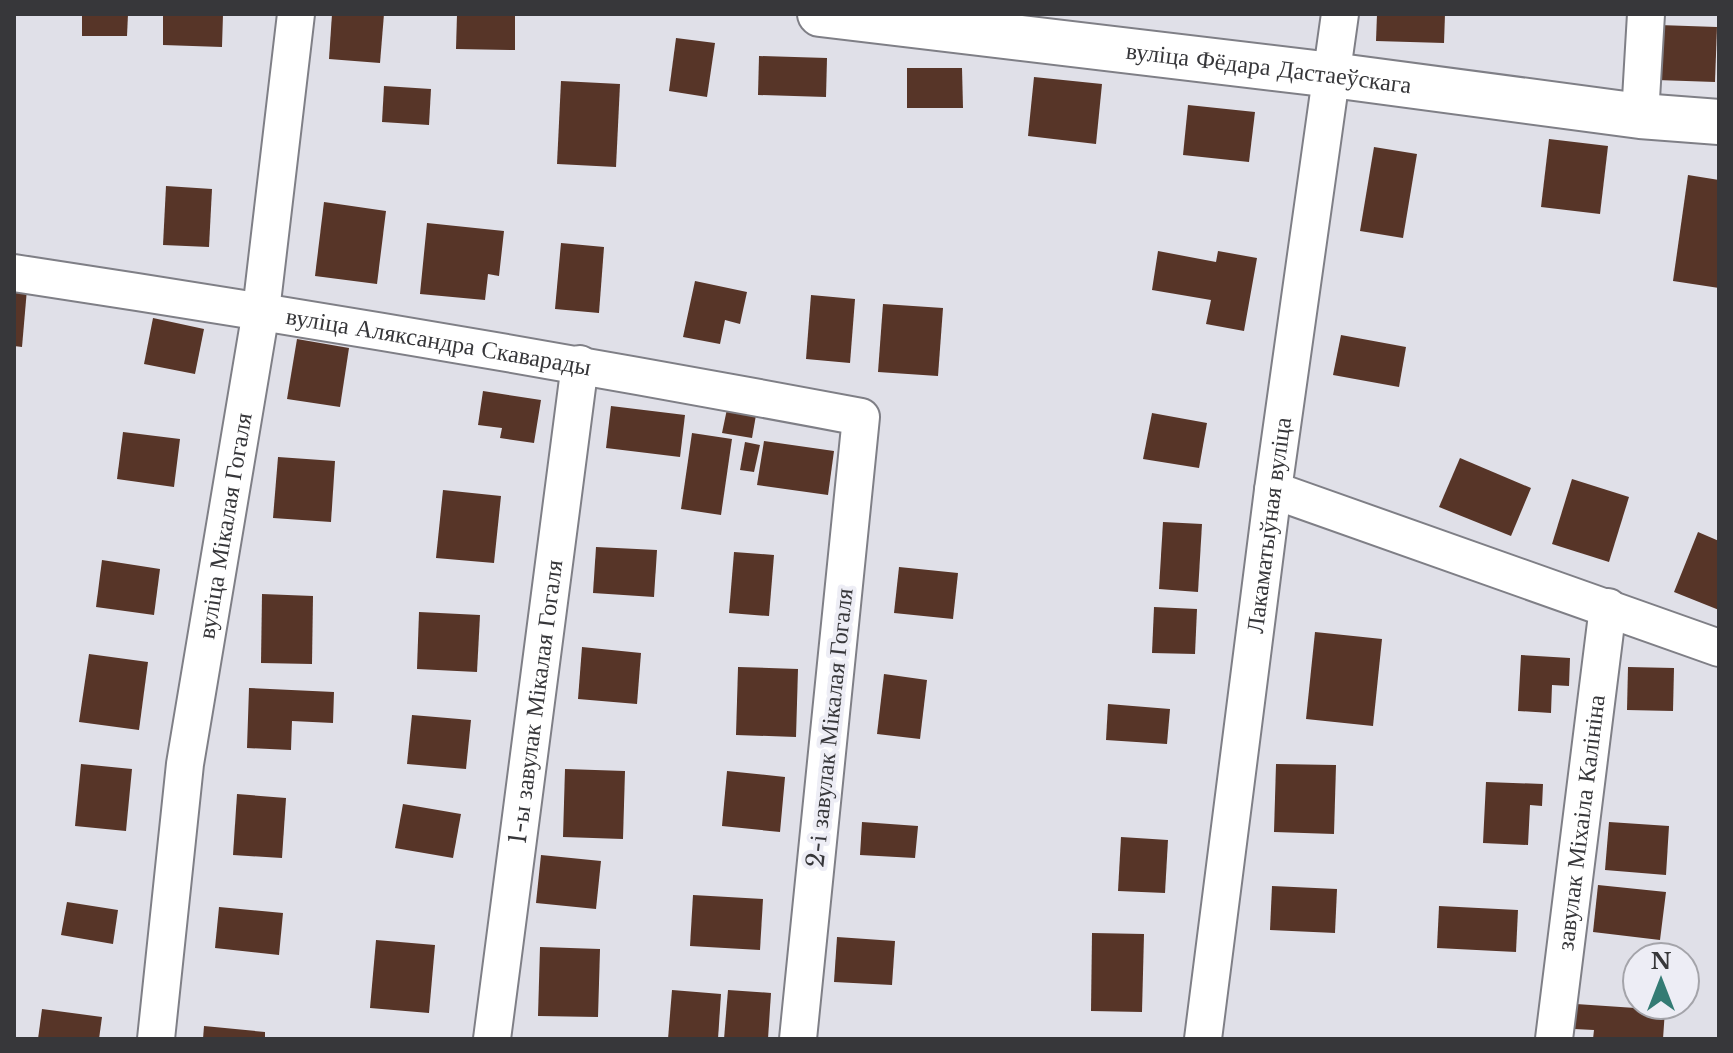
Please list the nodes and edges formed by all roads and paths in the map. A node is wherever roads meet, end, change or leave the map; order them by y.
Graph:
1 (296, 14) edge
2 (820, 14) edge
3 (1340, 14) edge
4 (1646, 14) edge
5 (1332, 75) junction
6 (1640, 116) junction
7 (1719, 122) edge
8 (14, 273) edge
9 (261, 311) junction
10 (580, 364) junction
11 (861, 417) joint
12 (1273, 490) junction
13 (1608, 607) junction
14 (1719, 648) edge
15 (156, 1039) edge
16 (492, 1039) edge
17 (798, 1039) edge
18 (1203, 1039) edge
19 (1554, 1039) edge

1 - 9 street, вуліца Мікалая Гогаля
2 - 5 street, вуліца Фёдара Дастаеўскага
3 - 5 street, Лакаматыўная вуліца
4 - 6 street
5 - 6 street, вуліца Фёдара Дастаеўскага
5 - 12 street, Лакаматыўная вуліца
6 - 7 street, вуліца Фёдара Дастаеўскага
8 - 9 street, вуліца Аляксандра Скаварады
9 - 10 street, вуліца Аляксандра Скаварады
9 - 15 street, вуліца Мікалая Гогаля
10 - 11 street, вуліца Аляксандра Скаварады
10 - 16 street, 1-ы завулак Мікалая Гогаля
11 - 17 street, 2-і завулак Мікалая Гогаля
12 - 13 street
12 - 18 street, Лакаматыўная вуліца
13 - 14 street
13 - 19 street, завулак Міхаіла Калініна

